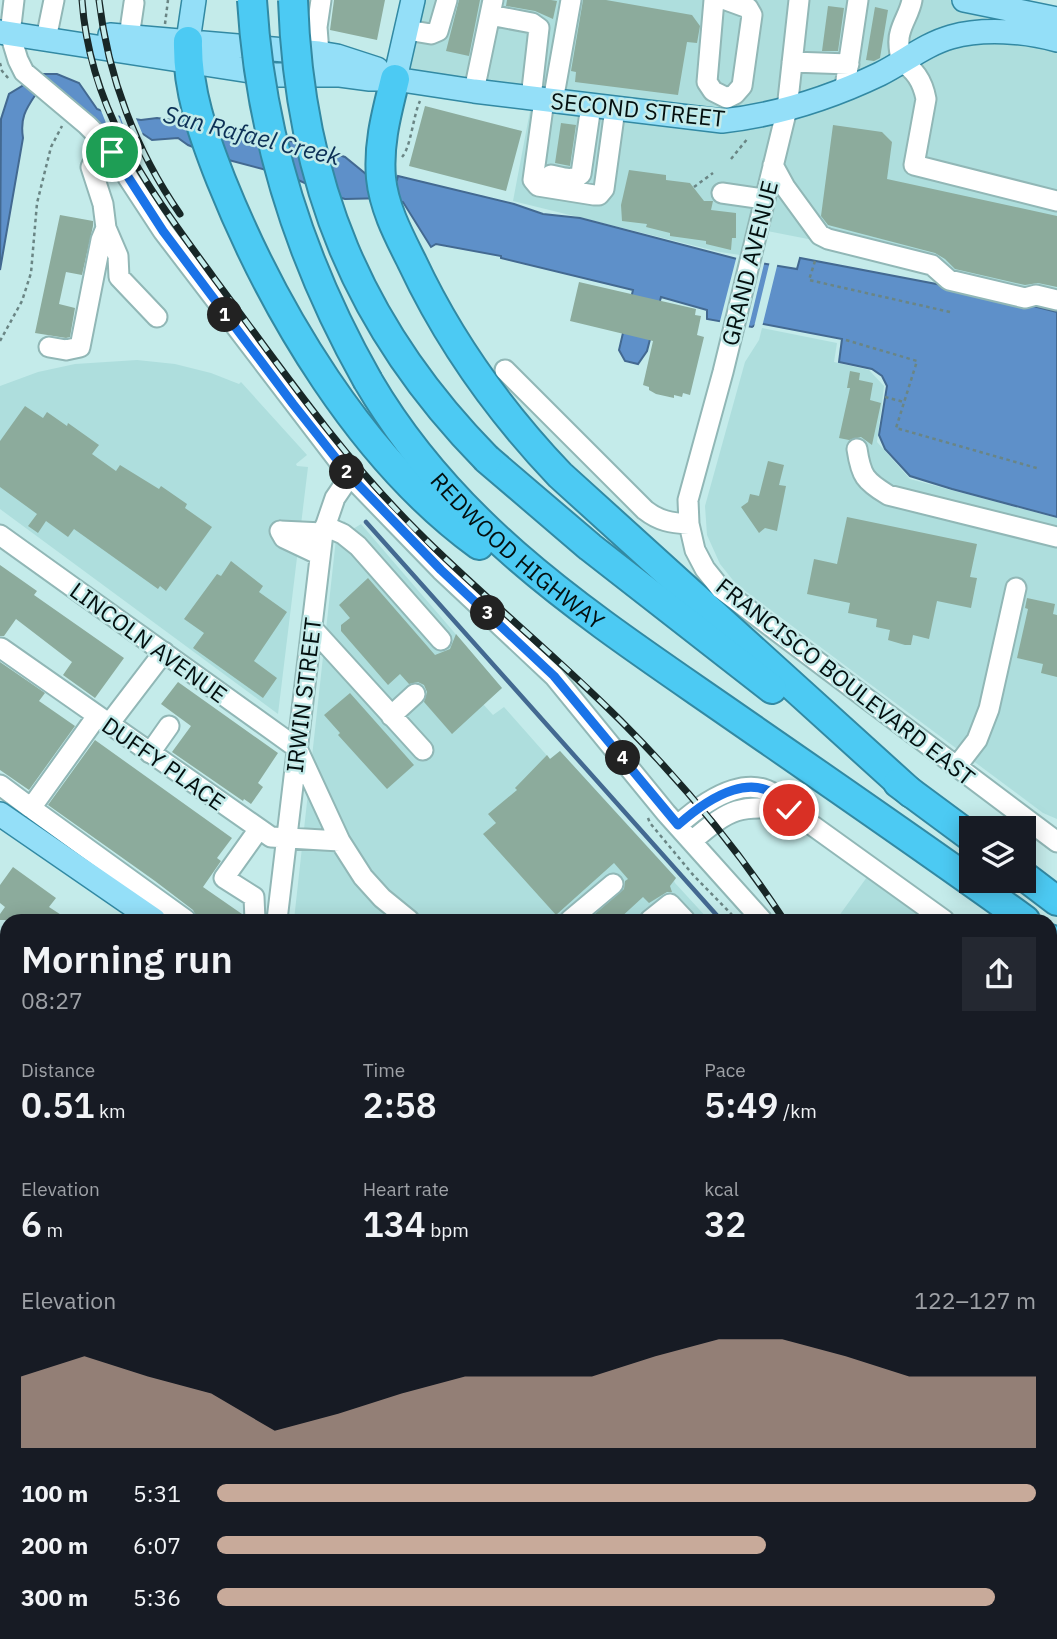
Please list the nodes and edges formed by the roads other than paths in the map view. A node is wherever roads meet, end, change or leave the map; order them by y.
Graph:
1 (14, 0) edge
2 (54, 0) edge
3 (194, 0) edge
4 (252, 0) edge
5 (293, 0) edge
6 (321, 0) edge
7 (413, 0) edge
8 (447, 0) edge
9 (570, 0) edge
10 (714, 0) edge
11 (726, 0) edge
12 (799, 0) edge
13 (858, 0) edge
14 (912, 0) edge
15 (964, 0) edge
16 (131, 1) edge
17 (1001, 3) edge
18 (492, 8) edge
19 (1057, 19) edge
20 (407, 30) junction
21 (5, 33) edge
22 (129, 37) junction
23 (46, 39) junction
24 (1057, 40) edge
25 (180, 44) junction
26 (319, 53) junction
27 (792, 62) junction
28 (901, 62) junction
29 (847, 76) junction
30 (395, 79) junction
31 (474, 91) junction
32 (543, 100) junction
33 (591, 106) junction
34 (615, 109) junction
35 (787, 109) junction
36 (725, 110) junction
37 (106, 144) junction
38 (773, 165) junction
39 (534, 169) junction
40 (723, 193) dead end
41 (764, 199) junction
42 (1057, 201) edge
43 (106, 228) junction
44 (1057, 300) edge
45 (157, 317) dead end
46 (48, 346) dead end
47 (505, 369) dead end
48 (857, 449) dead end
49 (350, 476) junction
50 (689, 524) junction
51 (324, 530) junction
52 (1057, 537) edge
53 (2, 540) edge
54 (320, 555) junction
55 (1016, 588) dead end
56 (312, 628) junction
57 (441, 640) dead end
58 (1, 648) edge
59 (164, 652) junction
60 (684, 682) junction
61 (415, 694) dead end
62 (391, 716) junction
63 (103, 720) junction
64 (169, 726) dead end
65 (297, 748) junction
66 (424, 750) dead end
67 (150, 753) junction
68 (957, 766) junction
69 (0, 785) edge
70 (911, 793) junction
71 (31, 808) junction
72 (789, 810) junction
73 (0, 814) edge
74 (678, 825) junction
75 (0, 826) edge
76 (959, 828) edge
77 (259, 829) junction
78 (286, 839) junction
79 (340, 841) junction
80 (692, 841) junction
81 (1057, 842) edge
82 (613, 884) dead end
83 (1036, 885) edge
84 (1057, 901) edge
85 (120, 914) edge
86 (145, 914) edge
87 (178, 914) edge
88 (255, 914) edge
89 (278, 914) edge
90 (402, 914) edge
91 (577, 914) edge
92 (658, 914) edge
93 (679, 914) edge
94 (757, 914) edge
95 (936, 914) edge
96 (1015, 914) edge

1 - 21 street
2 - 23 street
3 - 25 main road
4 - 60 highway, REDWOOD HIGHWAY, bridge
5 - 70 highway, REDWOOD HIGHWAY, bridge
6 - 26 street
7 - 20 main road
8 - 20 street
9 - 32 street
10 - 36 street
11 - 36 street
12 - 27 street, GRAND AVENUE
13 - 29 street
14 - 28 street
15 - 17 main road
16 - 22 street
17 - 19 main road
18 - 31 street
18 - 32 street
20 - 30 main road
21 - 23 main road, SECOND STREET
21 - 37 street
22 - 23 main road, SECOND STREET
22 - 25 main road, SECOND STREET
23 - 25 main road, SECOND STREET
24 - 28 main road, SECOND STREET
25 - 26 main road, SECOND STREET
25 - 30 main road, SECOND STREET
25 - 60 highway
26 - 30 main road, SECOND STREET
27 - 29 street
27 - 35 street, GRAND AVENUE
28 - 29 main road, SECOND STREET
28 - 42 street
29 - 35 main road, SECOND STREET
30 - 31 main road, SECOND STREET
30 - 70 highway
31 - 32 main road, SECOND STREET
32 - 33 main road, SECOND STREET
32 - 39 street
33 - 34 main road, SECOND STREET
33 - 39 street
34 - 36 main road, SECOND STREET
34 - 39 street
35 - 36 main road, SECOND STREET
35 - 38 street, GRAND AVENUE
37 - 43 street
37 - 49 street
38 - 41 street, GRAND AVENUE
38 - 44 street
40 - 41 street
41 - 50 street, GRAND AVENUE
43 - 45 street
43 - 46 street
47 - 50 street
48 - 52 street
49 - 51 street, IRWIN STREET
49 - 74 street
50 - 68 street, FRANCISCO BOULEVARD EAST
51 - 54 street, IRWIN STREET
51 - 54 street
51 - 57 street
53 - 59 street, LINCOLN AVENUE
54 - 56 street, IRWIN STREET
55 - 68 street
56 - 62 street
56 - 65 street, IRWIN STREET
58 - 63 street, DUFFY PLACE
59 - 63 street
59 - 65 street, LINCOLN AVENUE
60 - 96 highway, REDWOOD HIGHWAY
61 - 62 street
62 - 66 street
63 - 67 street, DUFFY PLACE
63 - 71 street
64 - 67 street
65 - 78 street, IRWIN STREET
65 - 79 street
67 - 77 street, DUFFY PLACE
68 - 81 street, FRANCISCO BOULEVARD EAST
69 - 71 street
70 - 76 highway, REDWOOD HIGHWAY
71 - 87 street
72 - 74 street
72 - 80 street
72 - 95 street
73 - 86 main road
74 - 80 street
75 - 85 main road
77 - 78 street, DUFFY PLACE
77 - 88 street
78 - 79 street, DUFFY PLACE
78 - 89 street, IRWIN STREET
79 - 90 street
80 - 94 street
82 - 91 street
83 - 84 highway
92 - 93 street

